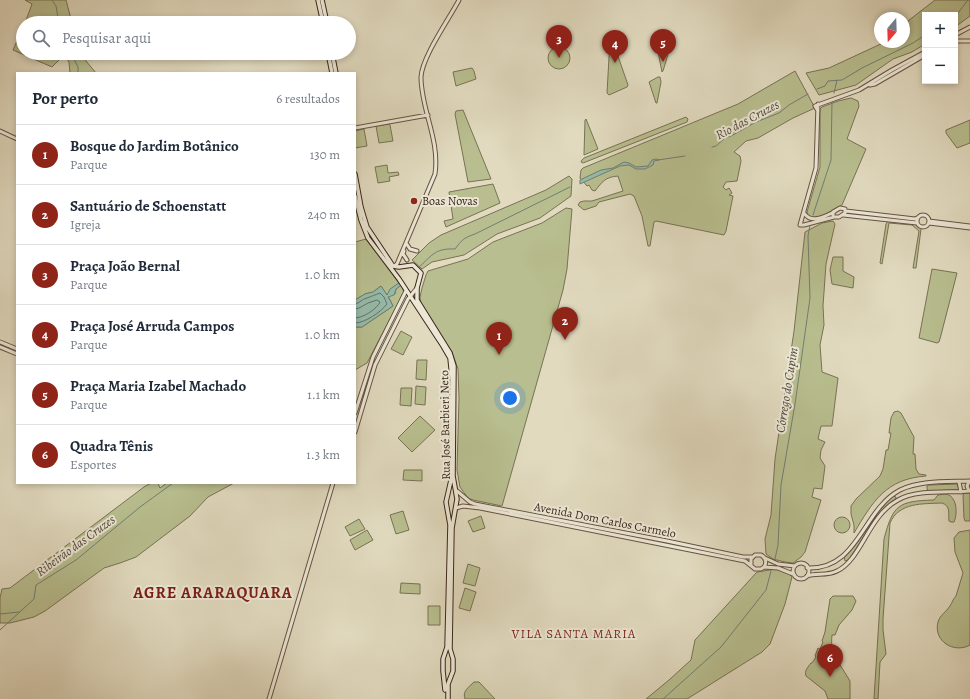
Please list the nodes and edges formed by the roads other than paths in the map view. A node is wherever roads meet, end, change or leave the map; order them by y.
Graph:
1 (318, 0) edge
2 (322, 0) edge
3 (460, 0) edge
4 (321, 16) edge
5 (325, 16) edge
6 (970, 27) edge
7 (958, 33) edge
8 (958, 41) edge
9 (970, 41) edge
10 (922, 55) edge
11 (329, 60) edge
12 (333, 60) edge
13 (332, 72) edge
14 (336, 72) edge
15 (428, 115) junction
16 (356, 128) edge
17 (0, 131) edge
18 (16, 139) edge
19 (356, 180) edge
20 (356, 200) edge
21 (846, 211) junction
22 (834, 212) junction
23 (804, 213) junction
24 (843, 215) junction
25 (834, 218) junction
26 (917, 218) junction
27 (929, 222) junction
28 (916, 223) junction
29 (970, 227) edge
30 (406, 245) junction
31 (417, 251) dead end
32 (407, 260) joint
33 (393, 266) junction
34 (414, 266) junction
35 (417, 288) junction
36 (405, 290) junction
37 (411, 297) junction
38 (0, 342) edge
39 (0, 347) edge
40 (16, 349) edge
41 (16, 354) edge
42 (356, 410) edge
43 (356, 429) edge
44 (959, 482) junction
45 (969, 482) edge
46 (332, 484) edge
47 (925, 484) junction
48 (457, 491) junction
49 (970, 491) edge
50 (961, 492) junction
51 (448, 493) junction
52 (895, 493) junction
53 (926, 493) junction
54 (898, 500) junction
55 (447, 507) junction
56 (456, 508) junction
57 (539, 516) junction
58 (538, 520) junction
59 (636, 535) junction
60 (635, 539) junction
61 (753, 557) junction
62 (764, 557) junction
63 (840, 558) junction
64 (828, 564) junction
65 (751, 565) junction
66 (846, 565) junction
67 (795, 566) junction
68 (764, 568) junction
69 (807, 568) junction
70 (832, 573) junction
71 (793, 574) junction
72 (807, 576) junction
73 (444, 655) junction
74 (452, 655) junction
75 (452, 673) junction
76 (444, 674) junction
77 (269, 699) edge
78 (446, 699) edge

1 - 4 main road
2 - 5 main road
3 - 15 street
6 - 7 street
8 - 9 street
10 - 23 street
11 - 13 main road
12 - 14 main road
15 - 16 street
15 - 30 street
17 - 18 street
19 - 33 main road
20 - 36 main road, Rua José Barbieri Neto
21 - 22 street
21 - 24 street
21 - 26 street
22 - 23 street
22 - 25 street
23 - 25 street
24 - 25 street
24 - 28 street
26 - 27 street
26 - 28 street
27 - 28 street
27 - 29 street
30 - 31 street
30 - 32 street
30 - 33 street
32 - 34 main road, Rua José Barbieri Neto
33 - 34 main road
34 - 35 main road, Rua José Barbieri Neto
35 - 37 street
35 - 48 main road, Rua José Barbieri Neto
36 - 37 main road, Rua José Barbieri Neto
36 - 42 street
37 - 43 street
37 - 51 main road, Rua José Barbieri Neto
38 - 40 street
39 - 41 street
44 - 45 street
44 - 47 street
44 - 50 street
45 - 49 street
46 - 77 street
47 - 52 street
47 - 53 street
48 - 51 main road
48 - 56 main road, Rua José Barbieri Neto
48 - 57 street, Avenida Dom Carlos Carmelo
49 - 50 street
50 - 53 street
51 - 55 main road, Rua José Barbieri Neto
52 - 54 street
52 - 63 street
53 - 54 street
54 - 66 street
55 - 56 main road
55 - 73 main road
56 - 58 street, Avenida Dom Carlos Carmelo
56 - 74 main road
57 - 58 street
57 - 59 street, Avenida Dom Carlos Carmelo
58 - 60 street, Avenida Dom Carlos Carmelo
59 - 60 street
59 - 61 street, Avenida Dom Carlos Carmelo
60 - 65 street, Avenida Dom Carlos Carmelo
61 - 62 street
61 - 65 street
62 - 67 street
62 - 68 street
63 - 64 street
63 - 66 street
64 - 69 street
64 - 70 street
65 - 68 street
66 - 70 street
67 - 69 street
67 - 71 street
68 - 71 street
69 - 72 street
70 - 72 street
71 - 72 street
73 - 74 main road
73 - 76 main road
74 - 75 main road
75 - 76 main road
75 - 78 main road
76 - 78 main road

